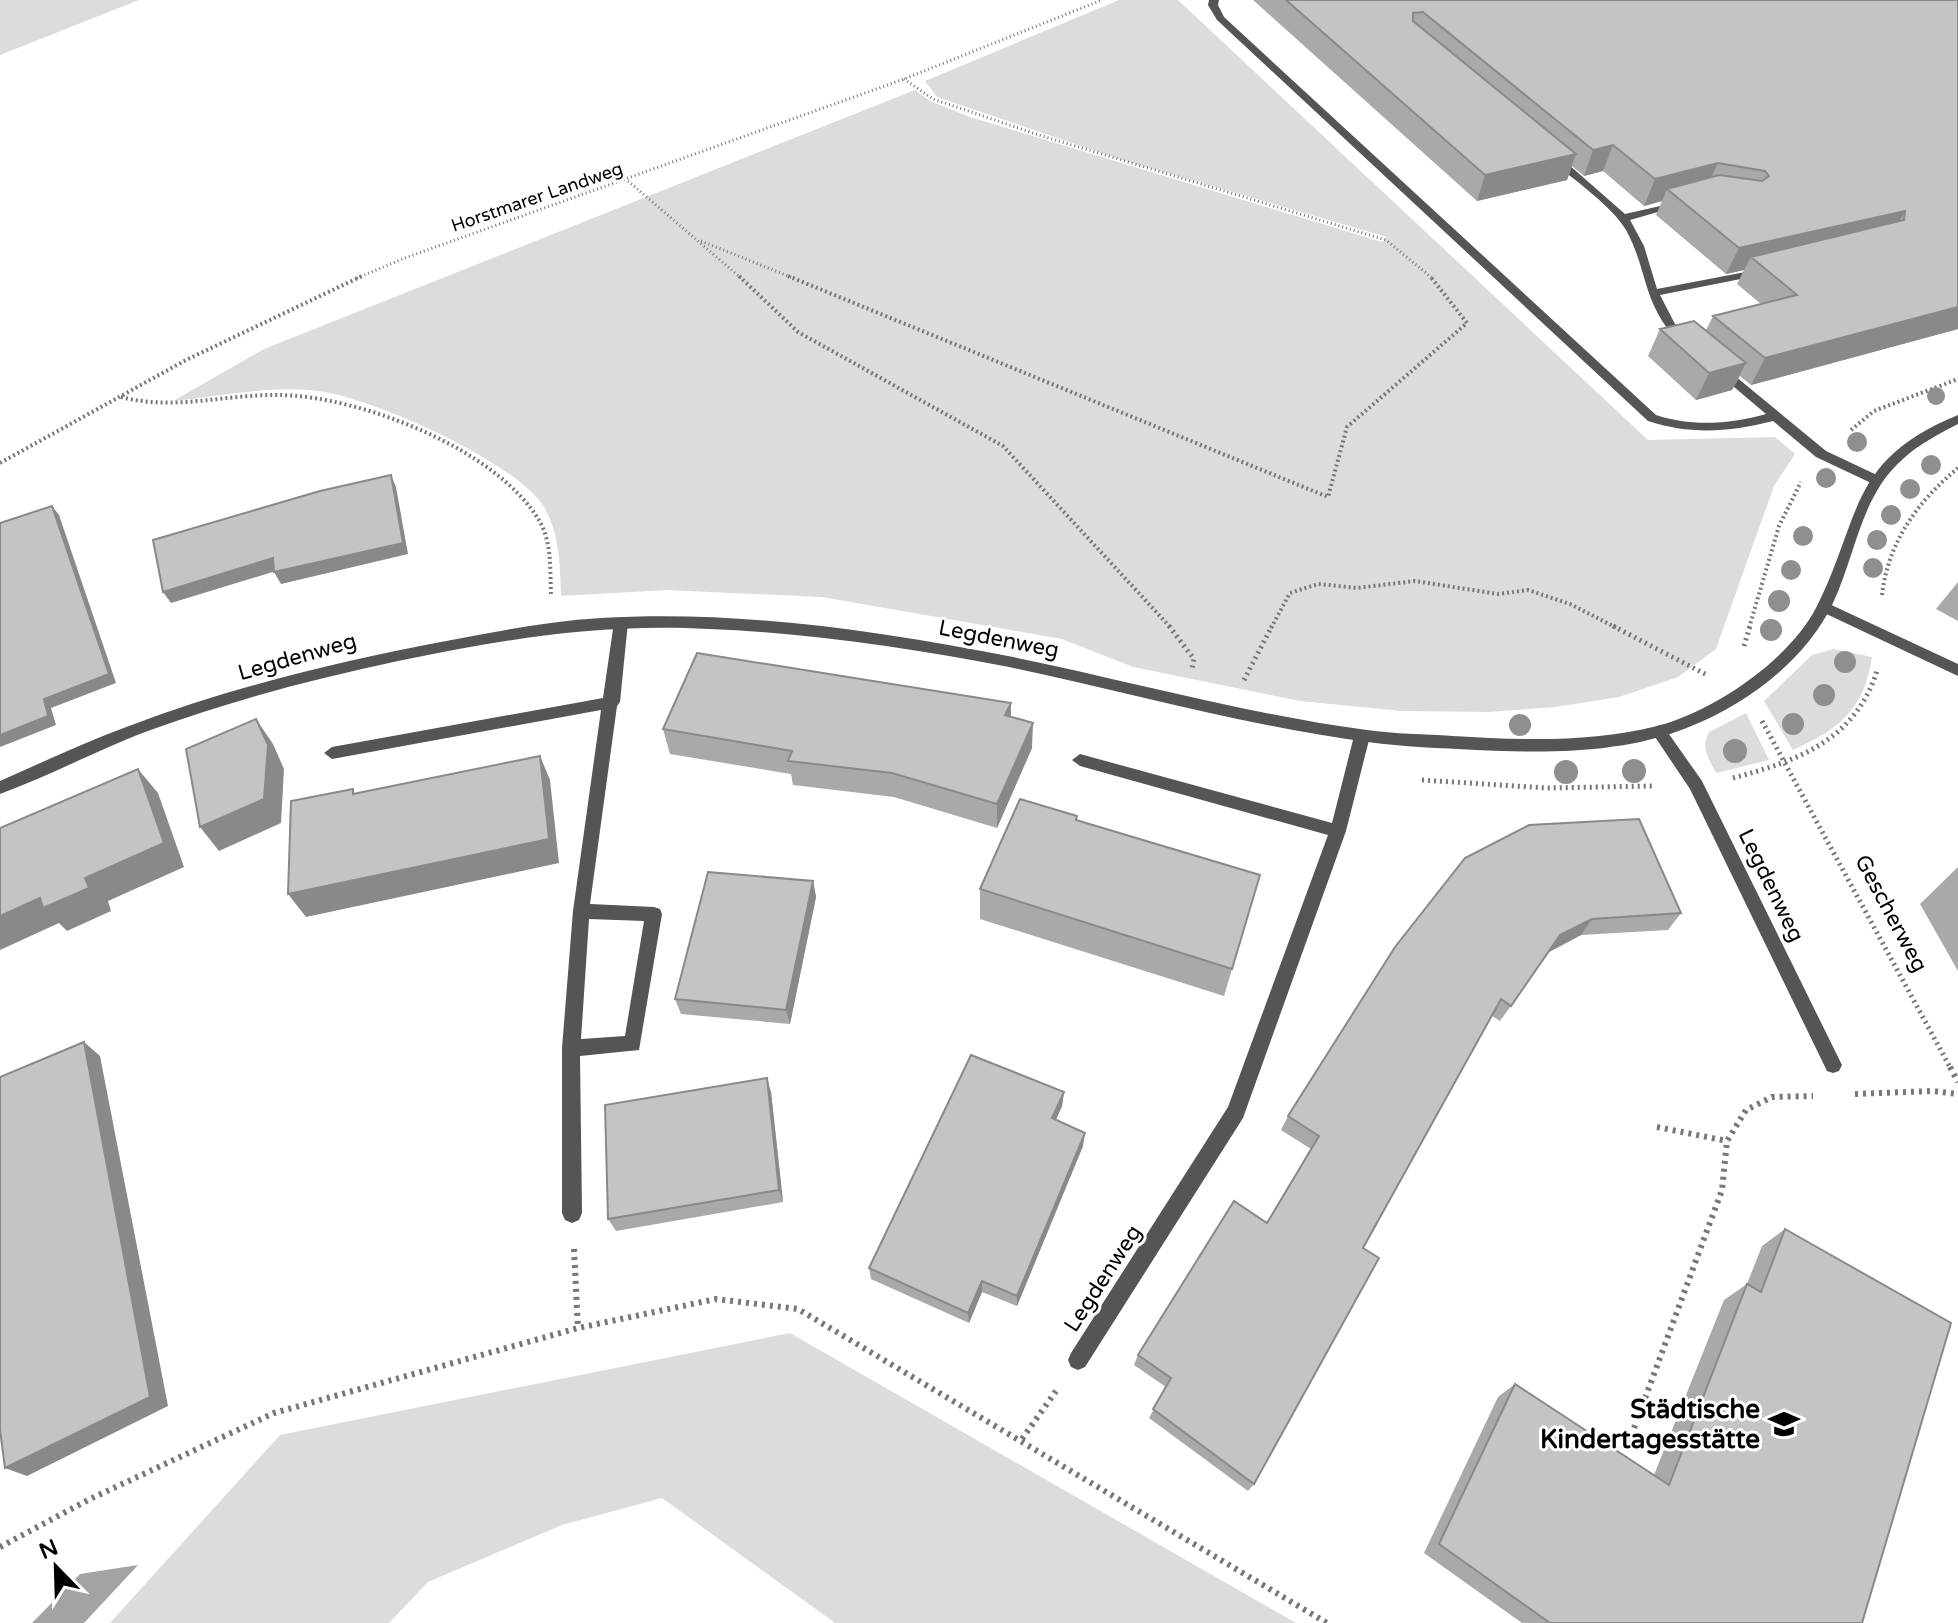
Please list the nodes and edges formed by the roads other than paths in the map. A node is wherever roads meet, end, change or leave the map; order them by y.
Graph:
1 (1214, 0) edge
2 (1547, 152) edge
3 (1693, 199) edge
4 (1623, 218) junction
5 (1768, 270) edge
6 (1653, 293) junction
7 (1693, 348) edge
8 (1706, 358) edge
9 (1775, 416) junction
10 (1958, 419) edge
11 (1874, 479) junction
12 (1825, 607) junction
13 (621, 622) junction
14 (1958, 670) edge
15 (612, 702) junction
16 (1659, 731) junction
17 (1362, 736) junction
18 (332, 753) dead end
19 (1080, 760) dead end
20 (0, 788) edge
21 (1338, 831) junction
22 (581, 911) junction
23 (571, 1048) junction
24 (1833, 1065) dead end
25 (572, 1213) road end
26 (1078, 1360) road end

1 - 9 street
2 - 4 street
3 - 4 street
4 - 6 street
5 - 6 street
6 - 7 street
8 - 9 street
9 - 11 street
10 - 11 street
11 - 12 street
12 - 14 street
12 - 16 street, Legdenweg
13 - 15 street
13 - 17 street, Legdenweg
13 - 20 street, Legdenweg
15 - 18 street
15 - 22 street
16 - 17 street, Legdenweg
16 - 24 street, Legdenweg
17 - 21 street, Legdenweg
19 - 21 street
21 - 26 street, Legdenweg
22 - 23 street
22 - 23 street
23 - 25 street

